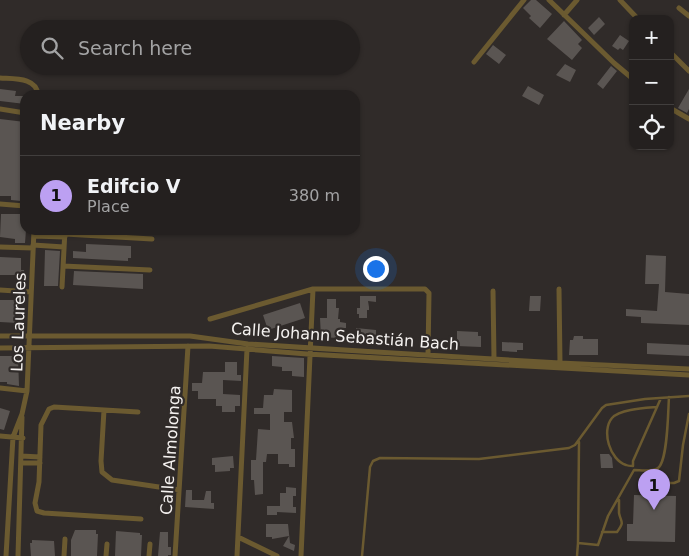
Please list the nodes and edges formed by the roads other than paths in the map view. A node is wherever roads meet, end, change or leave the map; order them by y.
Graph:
1 (524, 0) edge
2 (549, 0) edge
3 (577, 0) edge
4 (620, 0) edge
5 (679, 8) dead end
6 (564, 15) junction
7 (634, 15) edge
8 (689, 16) edge
9 (674, 56) edge
10 (474, 62) dead end
11 (689, 71) edge
12 (629, 75) edge
13 (0, 78) edge
14 (38, 90) edge
15 (0, 109) edge
16 (674, 110) edge
17 (20, 112) edge
18 (689, 119) edge
19 (0, 204) edge
20 (20, 206) edge
21 (34, 235) edge
22 (65, 235) edge
23 (82, 235) edge
24 (152, 239) dead end
25 (64, 246) junction
26 (0, 247) edge
27 (33, 247) junction
28 (63, 266) junction
29 (150, 270) dead end
30 (62, 287) dead end
31 (313, 289) junction
32 (558, 289) dead end
33 (0, 290) edge
34 (493, 291) dead end
35 (31, 292) junction
36 (210, 319) dead end
37 (0, 336) edge
38 (30, 337) junction
39 (188, 346) junction
40 (0, 348) edge
41 (29, 348) junction
42 (247, 349) junction
43 (311, 351) junction
44 (428, 356) junction
45 (494, 359) junction
46 (560, 364) junction
47 (689, 369) edge
48 (689, 375) edge
49 (0, 388) edge
50 (27, 391) junction
51 (689, 396) edge
52 (669, 397) junction
53 (661, 398) junction
54 (657, 407) junction
55 (104, 410) junction
56 (138, 412) dead end
57 (22, 414) junction
58 (689, 414) edge
59 (0, 436) edge
60 (12, 437) junction
61 (23, 438) junction
62 (579, 440) junction
63 (682, 445) junction
64 (689, 445) edge
65 (21, 456) junction
66 (40, 457) junction
67 (21, 463) junction
68 (40, 463) junction
69 (634, 468) junction
70 (658, 468) junction
71 (179, 490) junction
72 (619, 499) junction
73 (141, 519) dead end
74 (602, 532) junction
75 (238, 537) junction
76 (65, 539) dead end
77 (578, 543) junction
78 (107, 544) dead end
79 (150, 544) dead end
80 (6, 556) edge
81 (18, 556) edge
82 (64, 556) edge
83 (106, 556) edge
84 (149, 556) edge
85 (175, 556) edge
86 (237, 556) edge
87 (277, 556) edge
88 (301, 556) edge
89 (362, 556) edge
90 (577, 556) edge

1 - 10 street
2 - 6 street
3 - 6 street
4 - 7 street
5 - 8 street
6 - 12 street
9 - 11 street
13 - 14 street
15 - 17 street
16 - 18 street
19 - 20 street
21 - 27 street, Los Laureles
22 - 25 street
23 - 24 street
25 - 27 street
25 - 28 street
26 - 27 street
27 - 35 street, Los Laureles
28 - 29 street
28 - 30 street
31 - 36 street
31 - 43 street
31 - 44 street
32 - 46 street
33 - 35 street
34 - 45 street
35 - 38 street, Los Laureles
37 - 38 street, Calle Johann Sebastián Bach
38 - 41 street, Los Laureles
38 - 43 street, Calle Johann Sebastián Bach
39 - 41 street, Calle Johann Sebastián Bach
39 - 42 street, Calle Johann Sebastián Bach
39 - 71 street, Calle Almolonga
40 - 41 street, Calle Johann Sebastián Bach
41 - 50 street, Los Laureles
42 - 43 street, Calle Johann Sebastián Bach
42 - 75 street
43 - 44 street, Calle Johann Sebastián Bach
43 - 48 street, Calle Johann Sebastián Bach
43 - 88 street
44 - 45 street, Calle Johann Sebastián Bach
45 - 46 street, Calle Johann Sebastián Bach
46 - 47 street, Calle Johann Sebastián Bach
49 - 50 street
50 - 57 street, Los Laureles
51 - 52 lane
52 - 53 lane
52 - 70 lane
53 - 54 lane
53 - 62 lane
54 - 69 lane
54 - 69 lane
55 - 56 street
55 - 66 street
55 - 71 street
57 - 60 street
57 - 61 street
58 - 63 lane
59 - 60 street
60 - 61 street
60 - 80 street
61 - 65 street
62 - 77 lane
62 - 89 lane
63 - 64 lane
63 - 70 lane
65 - 66 street
65 - 67 street
66 - 68 street
67 - 68 street
67 - 81 street
68 - 73 street
69 - 70 lane
69 - 72 lane
71 - 85 street, Calle Almolonga
72 - 74 lane
72 - 74 lane
74 - 77 lane
75 - 86 street
75 - 87 street
76 - 82 street
77 - 90 lane
78 - 83 street
79 - 84 street

